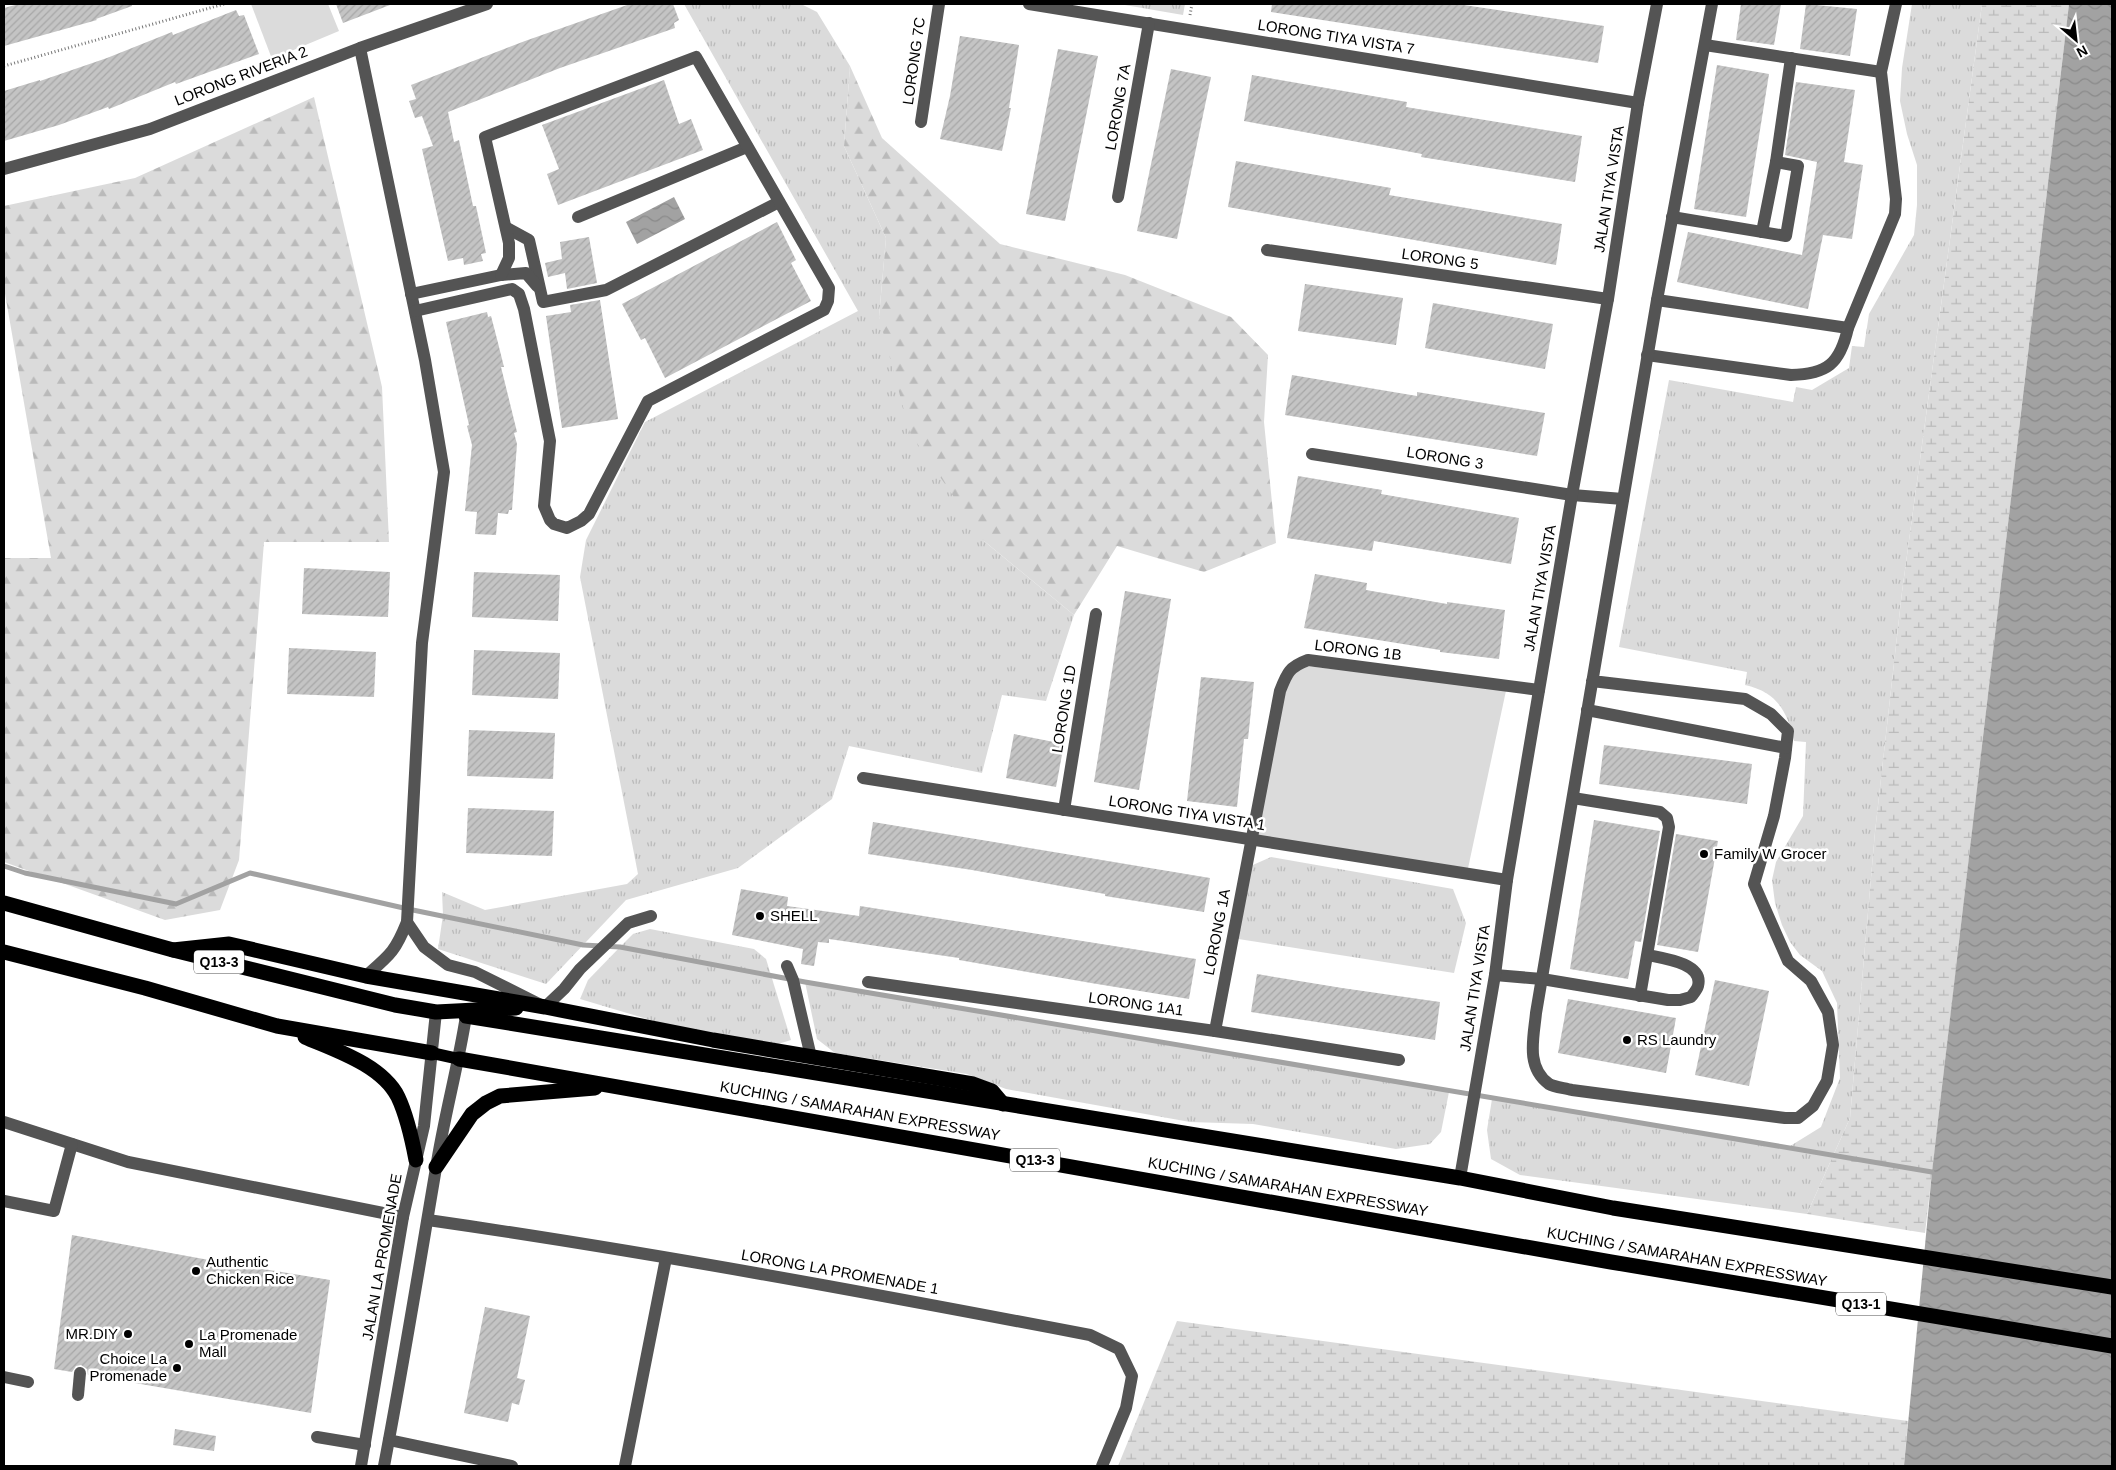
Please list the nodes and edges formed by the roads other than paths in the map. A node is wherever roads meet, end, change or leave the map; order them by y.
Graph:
1 (487, 4) edge
2 (939, 4) edge
3 (1029, 4) edge
4 (1657, 4) edge
5 (1712, 4) edge
6 (1896, 4) edge
7 (1149, 22) junction
8 (1705, 45) junction
9 (360, 48) junction
10 (1791, 58) junction
11 (1881, 72) junction
12 (1638, 103) junction
13 (921, 122) dead end
14 (747, 147) junction
15 (1776, 162) junction
16 (4, 169) edge
17 (1118, 197) dead end
18 (779, 202) junction
19 (1672, 216) junction
20 (578, 217) dead end
21 (507, 228) junction
22 (1762, 232) junction
23 (1267, 250) dead end
24 (501, 275) junction
25 (538, 288) junction
26 (411, 294) junction
27 (1608, 300) junction
28 (1657, 300) junction
29 (415, 311) junction
30 (1848, 328) junction
31 (1647, 354) junction
32 (1312, 454) dead end
33 (1572, 495) junction
34 (1623, 499) junction
35 (1096, 614) dead end
36 (1592, 681) junction
37 (1539, 690) junction
38 (1587, 710) junction
39 (1786, 748) junction
40 (863, 778) dead end
41 (1572, 798) junction
42 (1064, 810) junction
43 (1251, 839) junction
44 (1507, 880) junction
45 (4, 903) edge
46 (651, 916) dead end
47 (407, 922) junction
48 (173, 950) junction
49 (6, 953) edge
50 (1648, 955) junction
51 (787, 966) dead end
52 (1495, 975) junction
53 (366, 976) junction
54 (1542, 979) junction
55 (868, 982) dead end
56 (1640, 996) junction
57 (545, 1007) junction
58 (436, 1012) junction
59 (466, 1016) junction
60 (277, 1026) junction
61 (1215, 1032) junction
62 (432, 1053) junction
63 (811, 1057) junction
64 (459, 1059) junction
65 (1399, 1060) dead end
66 (616, 1086) junction
67 (1003, 1104) junction
68 (4, 1122) edge
69 (72, 1144) junction
70 (416, 1160) junction
71 (436, 1167) junction
72 (1460, 1178) junction
73 (4, 1202) edge
74 (403, 1217) junction
75 (428, 1220) junction
76 (666, 1258) junction
77 (1611, 1262) joint
78 (2112, 1286) edge
79 (2112, 1346) edge
80 (80, 1373) dead end
81 (4, 1376) edge
82 (28, 1382) dead end
83 (78, 1395) dead end
84 (317, 1437) dead end
85 (389, 1440) junction
86 (365, 1445) junction
87 (361, 1466) edge
88 (384, 1466) edge
89 (512, 1466) edge
90 (624, 1466) edge
91 (1102, 1466) edge

1 - 9 street, LORONG RIVERIA 2
2 - 13 street, LORONG 7C
3 - 7 street, LORONG TIYA VISTA 7
4 - 12 street, JALAN TIYA VISTA
5 - 8 street
6 - 11 street
7 - 12 street, LORONG TIYA VISTA 7
7 - 17 street, LORONG 7A
8 - 10 street
8 - 19 street
9 - 16 street, LORONG RIVERIA 2
9 - 26 street
10 - 11 street
10 - 15 street
11 - 30 street
12 - 27 street, JALAN TIYA VISTA
14 - 18 street
14 - 20 street
14 - 21 street
15 - 22 street
15 - 22 street
18 - 25 street
18 - 29 street
19 - 22 street
19 - 28 street
21 - 24 street
21 - 25 street
23 - 27 street, LORONG 5
24 - 25 street
24 - 26 street
26 - 29 street
27 - 33 street, JALAN TIYA VISTA
28 - 30 street
28 - 31 street
29 - 47 street
30 - 31 street
31 - 34 street
32 - 33 street, LORONG 3
33 - 34 street, LORONG 3
33 - 37 street, JALAN TIYA VISTA
34 - 36 street
35 - 42 street, LORONG 1D
36 - 38 street
36 - 39 street
37 - 43 street, LORONG 1B
37 - 44 street, JALAN TIYA VISTA
38 - 39 street
38 - 41 street
39 - 54 street
40 - 42 street, LORONG TIYA VISTA 1
41 - 50 street
41 - 54 street
42 - 43 street, LORONG TIYA VISTA 1
43 - 44 street, LORONG TIYA VISTA 1
43 - 61 street, LORONG 1A
44 - 52 street, JALAN TIYA VISTA
45 - 48 highway, Q13-3
46 - 57 street
47 - 53 street
47 - 57 street
48 - 53 highway
48 - 58 highway, Q13-3
49 - 60 highway, Q13-3
50 - 56 street
50 - 56 street
51 - 63 street
52 - 54 street
52 - 72 street, JALAN TIYA VISTA
53 - 57 highway
54 - 56 street
55 - 61 street, LORONG 1A1
57 - 58 highway
57 - 63 highway
58 - 59 main road, Q13-3
58 - 62 street, JALAN LA PROMENADE
59 - 64 street
59 - 67 highway, KUCHING / SAMARAHAN EXPRESSWAY / Q13-3
60 - 62 highway, Q13-3
60 - 70 highway
61 - 65 street, LORONG 1A1
62 - 64 main road, Q13-3
62 - 70 street, JALAN LA PROMENADE
63 - 67 highway
64 - 66 highway, KUCHING / SAMARAHAN EXPRESSWAY / Q13-3
64 - 71 street
66 - 71 highway
66 - 77 highway, KUCHING / SAMARAHAN EXPRESSWAY / Q13-3
67 - 72 highway, KUCHING / SAMARAHAN EXPRESSWAY / Q13-3
68 - 69 street
69 - 73 street
69 - 74 street
70 - 74 street, JALAN LA PROMENADE
71 - 75 street
72 - 78 highway, KUCHING / SAMARAHAN EXPRESSWAY / Q13-3
74 - 86 street, JALAN LA PROMENADE
75 - 76 street, LORONG LA PROMENADE 1
75 - 85 street
76 - 90 street
76 - 91 street, LORONG LA PROMENADE 1
77 - 79 highway, KUCHING / SAMARAHAN EXPRESSWAY / Q13-1
80 - 83 street
81 - 82 street
84 - 86 street
85 - 88 street
85 - 89 street
86 - 87 street, JALAN LA PROMENADE

